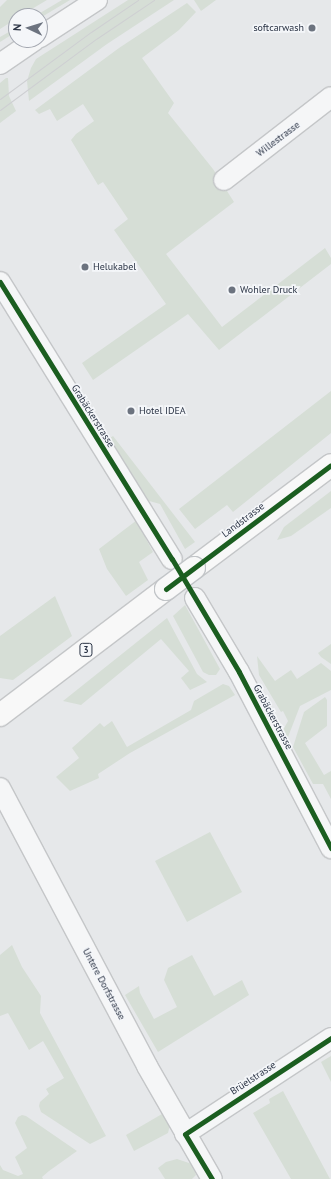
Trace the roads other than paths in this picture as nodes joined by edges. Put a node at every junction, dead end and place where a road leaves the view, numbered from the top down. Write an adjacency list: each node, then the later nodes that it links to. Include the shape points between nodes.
1 (97, 0): 2 (street)
2 (48, 32)
3 (23, 48): 4 (street)
4 (0, 64)
5 (331, 97): 6 (street, Willestrasse)
6 (224, 180)
7 (0, 282): 9 (street, Grabäckerstrasse)
8 (331, 465): 11 (main road, Landstrasse / 3, bridge)
9 (172, 559)
10 (195, 598): 13 (street, Grabäckerstrasse, via 239,672)
11 (0, 715)
12 (0, 788): 15 (street, Untere Dorfstrasse)
13 (331, 848)
14 (331, 1038): 15 (street, Brüelstrasse)
15 (185, 1134): 16 (street, Untere Dorfstrasse)
16 (212, 1179)

